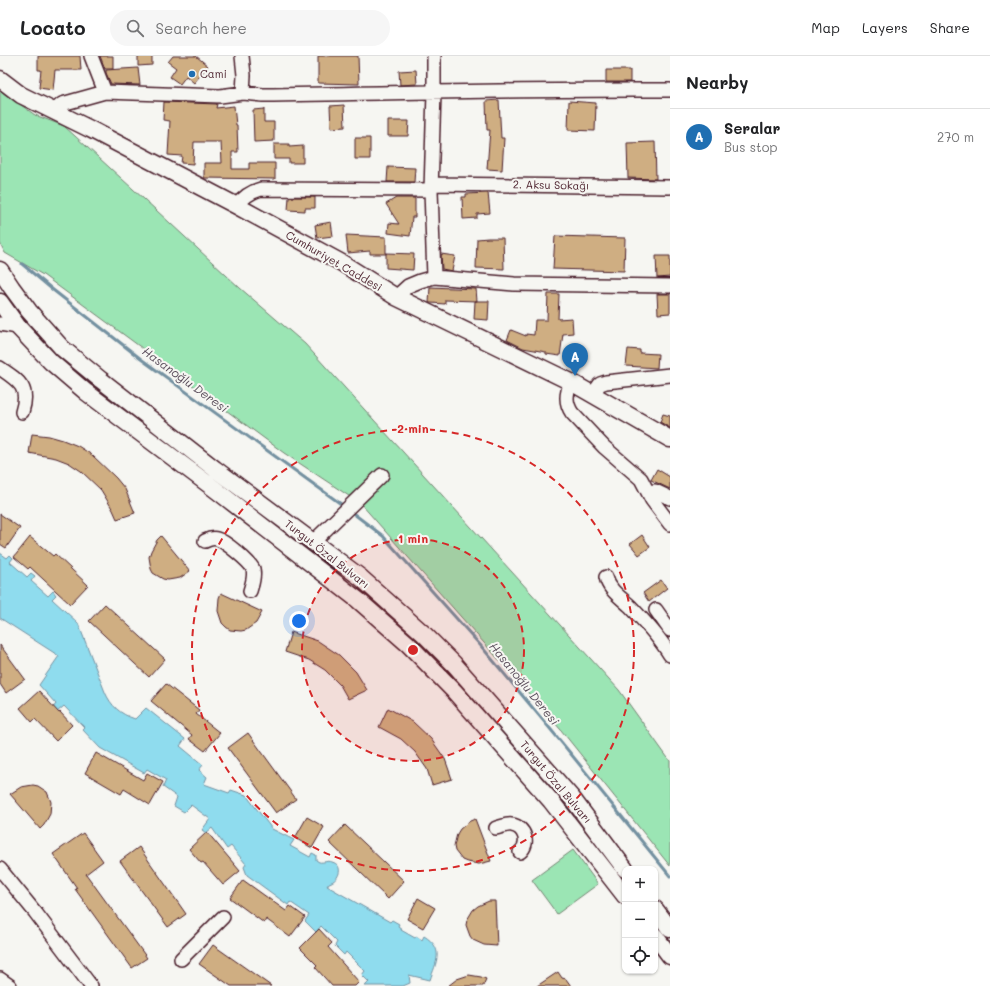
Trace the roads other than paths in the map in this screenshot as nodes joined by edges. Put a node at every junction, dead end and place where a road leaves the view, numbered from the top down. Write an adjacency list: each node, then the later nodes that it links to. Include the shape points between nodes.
1 (91, 56): 6 (street)
2 (242, 56): 7 (street)
3 (434, 56): 8 (street)
4 (0, 79): 9 (main road, Cumhuriyet Caddesi, via 21,95)
5 (670, 90): 8 (street, via 574,89)
6 (105, 92): 7 (street, via 220,96); 9 (street, via 62,104)
7 (243, 93): 8 (street)
8 (434, 93): 10 (street)
9 (54, 111): 12 (main road, Cumhuriyet Caddesi)
10 (431, 187): 11 (street, 2. Aksu Sokağı); 12 (street, 2. Aksu Sokağı, via 261,189 246,195); 14 (street)
11 (670, 187)
12 (237, 206): 16 (main road, Cumhuriyet Caddesi, via 342,263)
13 (0, 270): 31 (main road, Turgut Özal Bulvarı, via 29,311 68,352 113,390)
14 (434, 277): 15 (street, via 514,284); 16 (street, via 408,286)
15 (670, 286)
16 (396, 297): 22 (main road, Cumhuriyet Caddesi)
17 (0, 302): 19 (main road, Turgut Özal Bulvarı)
18 (0, 324): 19 (street)
19 (18, 327): 41 (main road, Turgut Özal Bulvarı, via 51,362 86,392 358,600 408,644 454,691 551,801)
20 (0, 368): 24 (street, via 23,388 25,400)
21 (670, 375): 23 (street, via 606,382 600,384)
22 (570, 382): 23 (main road, Cumhuriyet Caddesi); 27 (street, via 566,398 572,413 604,447 641,479)
23 (592, 394): 25 (main road, Cumhuriyet Caddesi)
24 (22, 412)
25 (670, 438)
26 (382, 475): 31 (street)
27 (648, 492): 28 (street, via 659,492); 29 (street)
28 (670, 498)
29 (670, 524)
30 (205, 541): 33 (street, via 212,538 221,540 249,562 254,575)
31 (313, 542): 39 (main road, Turgut Özal Bulvarı, via 360,577 454,664 572,798)
32 (606, 577): 36 (street, via 614,592 631,607)
33 (250, 591)
34 (656, 610): 35 (street)
35 (670, 630)
36 (667, 650)
37 (496, 828): 38 (street, via 511,825 520,829 526,841)
38 (520, 852)
39 (623, 866)
40 (0, 869): 50 (street)
41 (622, 892)
42 (658, 913): 44 (main road)
43 (223, 917): 47 (street)
44 (670, 929)
45 (656, 938): 46 (main road)
46 (670, 956)
47 (181, 959)
48 (0, 979): 49 (street)
49 (10, 986)
50 (91, 986)

